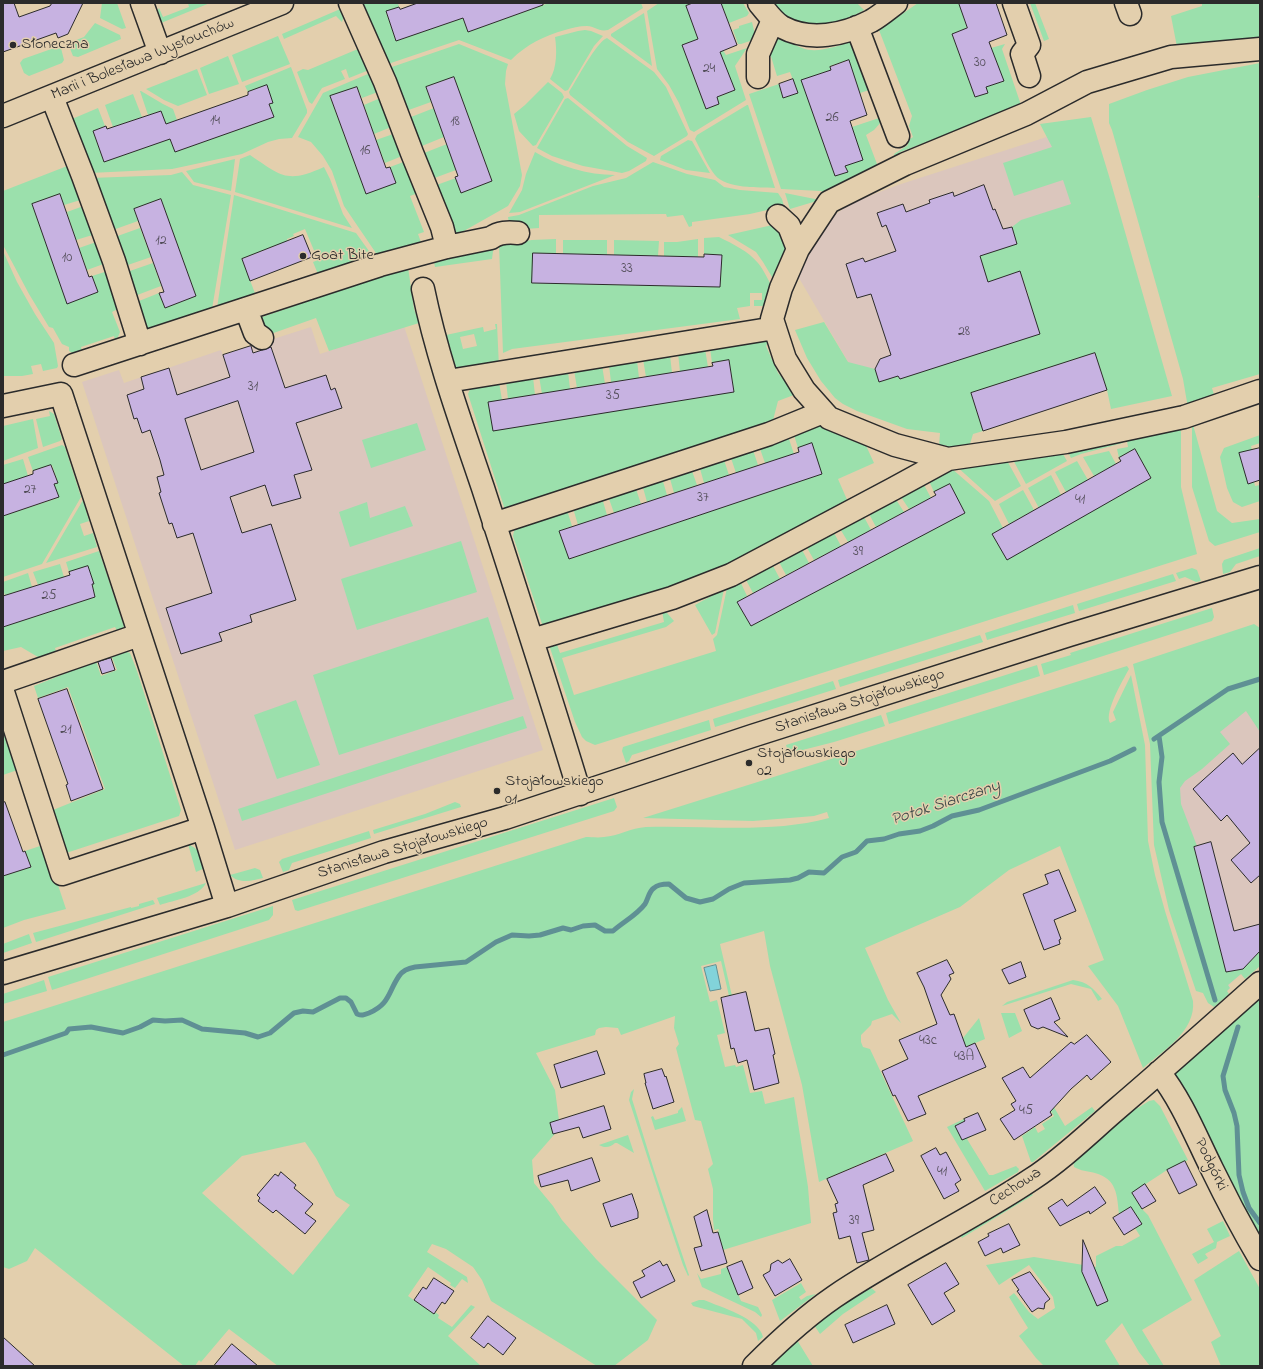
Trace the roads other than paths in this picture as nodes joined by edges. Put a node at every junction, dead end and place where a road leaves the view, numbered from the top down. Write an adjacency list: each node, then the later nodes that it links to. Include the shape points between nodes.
1 (142, 3): 10 (street)
2 (282, 3): 10 (street, Marii i Bolesława Wysłouchów)
3 (350, 3): 18 (street, via 386,82)
4 (759, 3): 7 (street)
5 (896, 3): 8 (street)
6 (1014, 3): 11 (street, via 1029,45 1022,54)
7 (773, 20): 8 (street, via 782,27 811,36 832,34); 12 (street, via 758,54)
8 (857, 27): 15 (street)
9 (1260, 49): 19 (street, via 1170,57 1076,86 1026,114 905,164 829,202)
10 (160, 53): 13 (street, Marii i Bolesława Wysłouchów)
11 (1030, 76)
12 (758, 77)
13 (52, 97): 14 (street, Marii i Bolesława Wysłouchów); 24 (street, via 84,176)
14 (3, 116)
15 (898, 136)
16 (778, 216): 19 (street, via 789,226)
17 (518, 233): 18 (street, via 507,232 491,238)
18 (447, 246): 21 (street)
19 (798, 249): 22 (street, via 781,288 772,319)
20 (423, 289): 26 (street)
21 (246, 309): 23 (street, via 255,333); 24 (street)
22 (775, 328): 26 (street); 29 (street, via 785,359 804,390)
23 (262, 338)
24 (140, 344): 25 (street)
25 (74, 365)
26 (448, 381): 31 (street)
27 (1260, 391): 30 (street, via 1184,417 1066,442)
28 (3, 406): 33 (street, via 61,394)
29 (823, 412): 30 (street, via 829,418 895,445); 31 (street, via 769,434)
30 (948, 459): 34 (street, via 731,575 672,598)
31 (494, 524): 34 (street)
32 (1260, 577): 37 (street, Stanisława Stojałowskiego, via 1061,637)
33 (139, 635): 35 (street); 38 (street)
34 (532, 640): 37 (street)
35 (3, 682)
36 (3, 692): 38 (street, via 62,874)
37 (580, 794): 39 (street, Stanisława Stojałowskiego, via 390,850)
38 (203, 828): 39 (street)
39 (227, 906): 40 (street, Stanisława Stojałowskiego)
40 (3, 973)
41 (1260, 983): 42 (street, Cechowa)
42 (1159, 1072): 43 (street, Podgórki, via 1189,1121); 44 (street, Cechowa, via 1034,1178 833,1297)
43 (1260, 1259)
44 (754, 1366)

